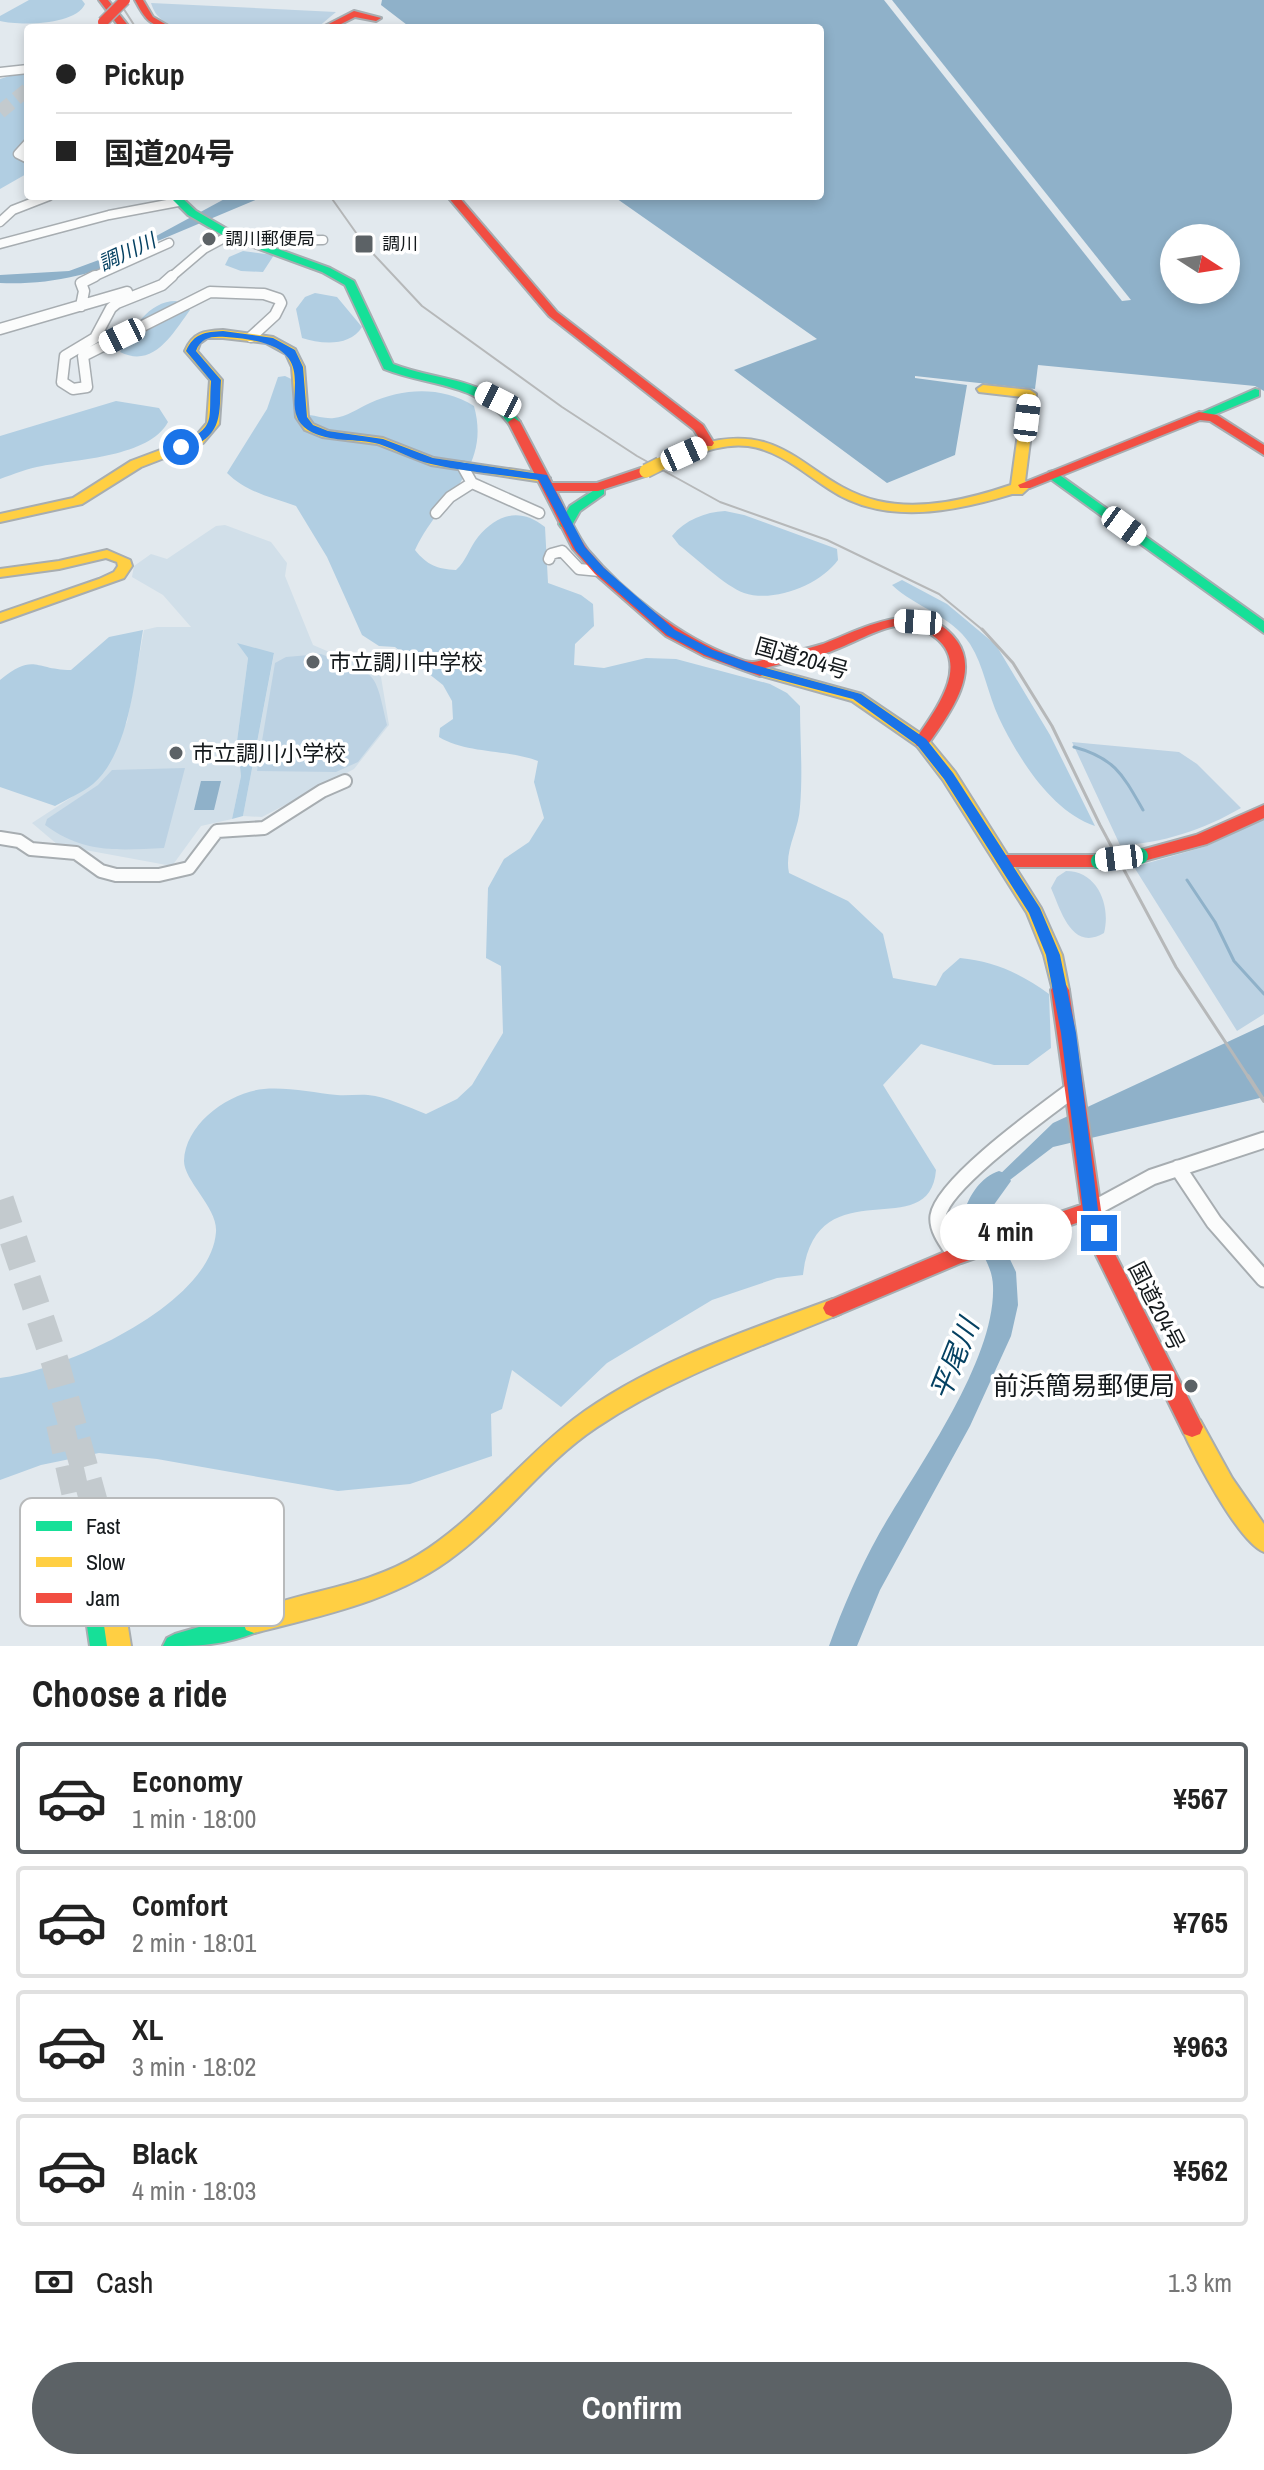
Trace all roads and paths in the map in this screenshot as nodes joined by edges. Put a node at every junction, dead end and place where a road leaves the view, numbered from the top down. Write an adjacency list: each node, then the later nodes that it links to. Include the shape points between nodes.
1 (103, 0): 6 (main road)
2 (121, 0): 5 (main road, bridge)
3 (139, 0): 7 (main road)
4 (376, 18): 8 (main road, via 354,14)
5 (98, 24)
6 (122, 24)
7 (159, 24)
8 (334, 24)
9 (24, 69): 10 (street)
10 (0, 72)
11 (39, 200): 14 (street, via 13,210)
12 (455, 200): 26 (main road, via 553,314 690,420)
13 (182, 201): 15 (main road, 国道204号); 18 (street)
14 (0, 222)
15 (237, 238): 16 (street); 19 (street, via 204,249); 30 (main road, 国道204号, via 350,283 388,366 400,374 468,387 498,400)
16 (323, 240)
17 (169, 243): 20 (street, via 81,283)
18 (0, 244)
19 (167, 277): 20 (street); 22 (street, via 162,285 117,303 95,338 65,356 62,382 67,388 87,387 82,359 88,353 210,292 279,299 275,315)
20 (81, 306): 21 (street)
21 (0, 329)
22 (251, 337): 28 (main road, via 291,352 298,367 302,417 309,427 379,441); 36 (main road, via 204,335 195,341 191,351 216,380 213,425 206,435 121,472 76,502 16,510)
23 (983, 389): 33 (main road, via 1030,394)
24 (1255, 393): 25 (main road)
25 (1199, 416): 27 (main road, via 1213,418); 29 (main road)
26 (708, 443): 32 (main road); 33 (main road, via 773,447 846,495 886,507 961,505)
27 (1264, 451)
28 (463, 467): 30 (main road); 31 (street)
29 (1054, 475): 33 (main road); 42 (main road)
30 (546, 482): 32 (main road, via 582,491); 37 (main road, 国道204号)
31 (472, 483): 34 (street); 35 (street)
32 (604, 488): 37 (main road, via 575,509)
33 (1017, 491)
34 (436, 513)
35 (539, 513)
36 (0, 518)
37 (566, 524): 39 (main road, 国道204号)
38 (549, 559): 39 (street, via 562,551 579,569)
39 (600, 571): 43 (main road, 国道204号, via 671,633)
40 (0, 573): 41 (main road, via 107,554 116,555 125,566 104,582)
41 (0, 618)
42 (1264, 628)
43 (750, 668): 44 (main road, 国道204号, via 857,697); 44 (main road, via 902,621 939,631 955,644 958,678)
44 (922, 742): 48 (main road, 国道204号)
45 (345, 781): 47 (street, via 264,828 217,831 189,868 159,875 116,875 76,853 31,849)
46 (1264, 811): 48 (main road, bridge, via 1201,840 1140,856)
47 (0, 838)
48 (1005, 861): 49 (main road, 国道204号, via 1053,955)
49 (1076, 1094): 52 (main road, 国道204号); 53 (street, via 963,1180 944,1201 938,1217 943,1235)
50 (1264, 1140): 51 (street)
51 (1178, 1168): 52 (street, via 1136,1182); 54 (street, via 1214,1222)
52 (1091, 1210): 53 (main road); 55 (main road, 国道204号, via 1106,1255 1215,1473)
53 (962, 1254): 56 (main road, via 639,1389 585,1423 426,1563 375,1589)
54 (1264, 1279)
55 (1264, 1541)
56 (284, 1614)
57 (241, 1626): 59 (main road)
58 (249, 1626): 60 (main road)
59 (175, 1646)
60 (222, 1646)

